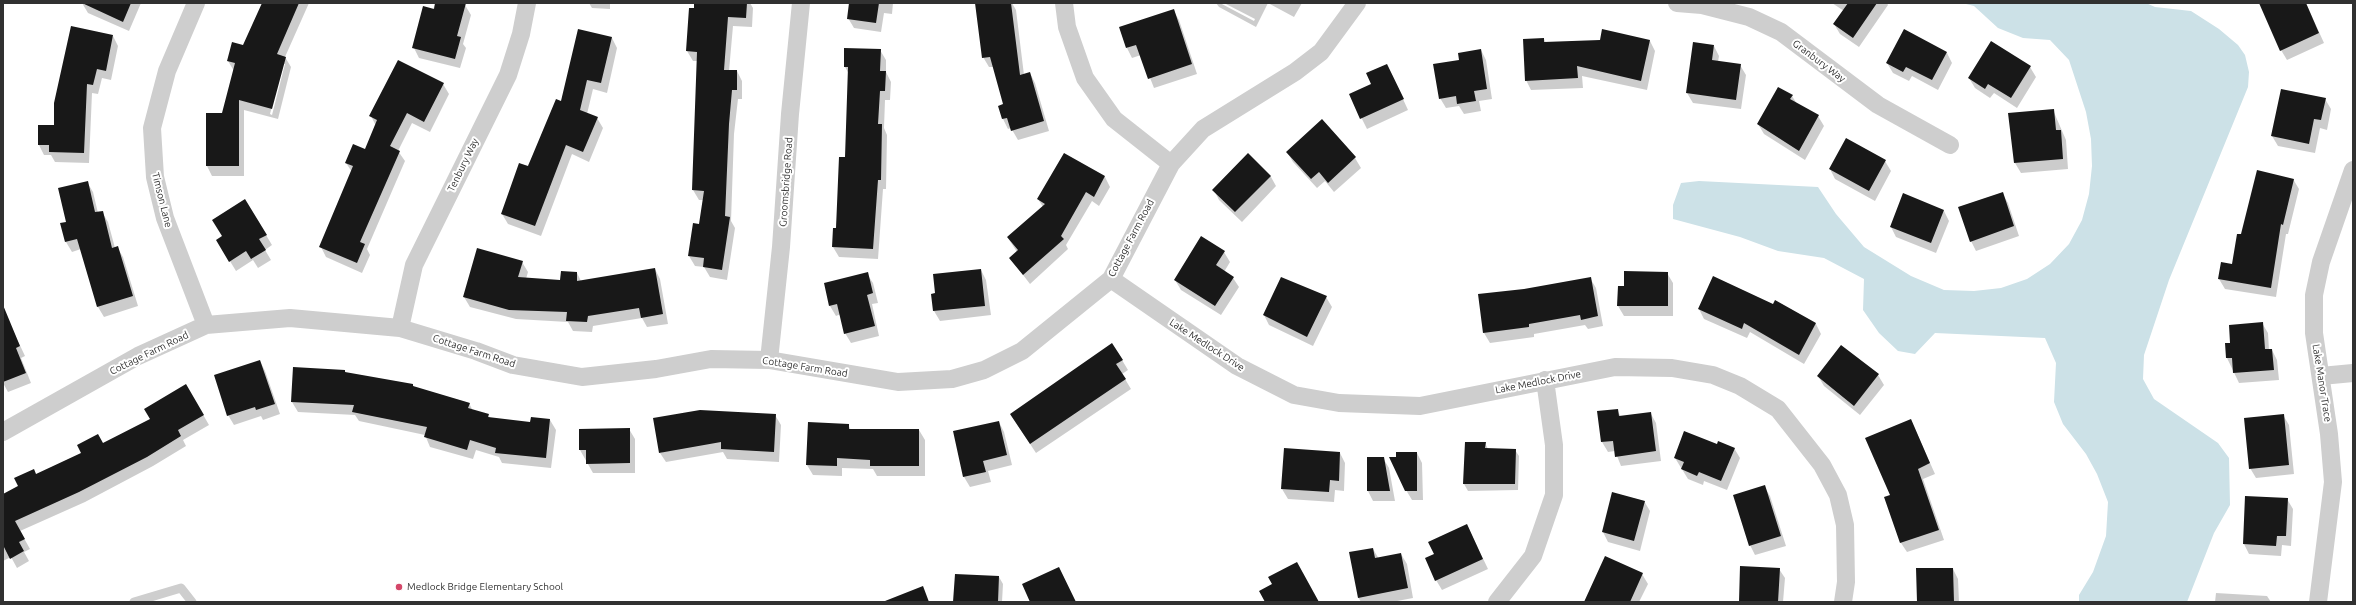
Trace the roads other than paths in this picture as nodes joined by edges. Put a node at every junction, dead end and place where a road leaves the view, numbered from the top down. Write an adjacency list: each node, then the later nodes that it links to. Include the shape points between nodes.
1 (196, 3): 11 (street, Timson Lane, via 167,71 152,128 155,177 164,218)
2 (527, 3): 12 (street, Tenbury Way, via 521,34 508,75 414,264)
3 (801, 3): 13 (street, Groomsbridge Road)
4 (1064, 3): 8 (street, via 1067,27 1085,78 1114,119)
5 (1357, 3): 8 (street, Cottage Farm Road, via 1321,52 1295,72 1203,128)
6 (1677, 3): 7 (street, Granbury Way, via 1702,5 1749,17 1781,32 1878,106)
7 (1950, 145)
8 (1171, 164): 10 (street, Cottage Farm Road)
9 (2353, 170): 15 (street, Lake Manor Trace, via 2321,262 2314,295 2314,332)
10 (1111, 279): 13 (street, Cottage Farm Road, via 1022,351 984,370 952,379 898,382); 16 (street, Lake Medlock Drive, via 1237,366 1294,395 1339,403 1420,406)
11 (206, 326): 12 (street, Cottage Farm Road, via 290,318); 17 (street, Cottage Farm Road, via 138,356)
12 (400, 328): 13 (street, Cottage Farm Road, via 513,365 582,376 656,369 711,359)
13 (769, 360)
14 (2353, 373): 15 (street)
15 (2321, 376): 22 (street, Lake Manor Trace, via 2333,482)
16 (1545, 380): 20 (street, via 1554,445 1554,495 1533,556); 21 (street, Lake Medlock Drive, via 1615,367 1672,368 1713,375 1740,386 1778,409 1822,465 1838,495 1845,526 1846,582)
17 (3, 432)
18 (134, 602): 19 (lane, via 181,588)
19 (192, 602)
20 (1498, 602)
21 (1843, 602)
22 (2318, 602)

